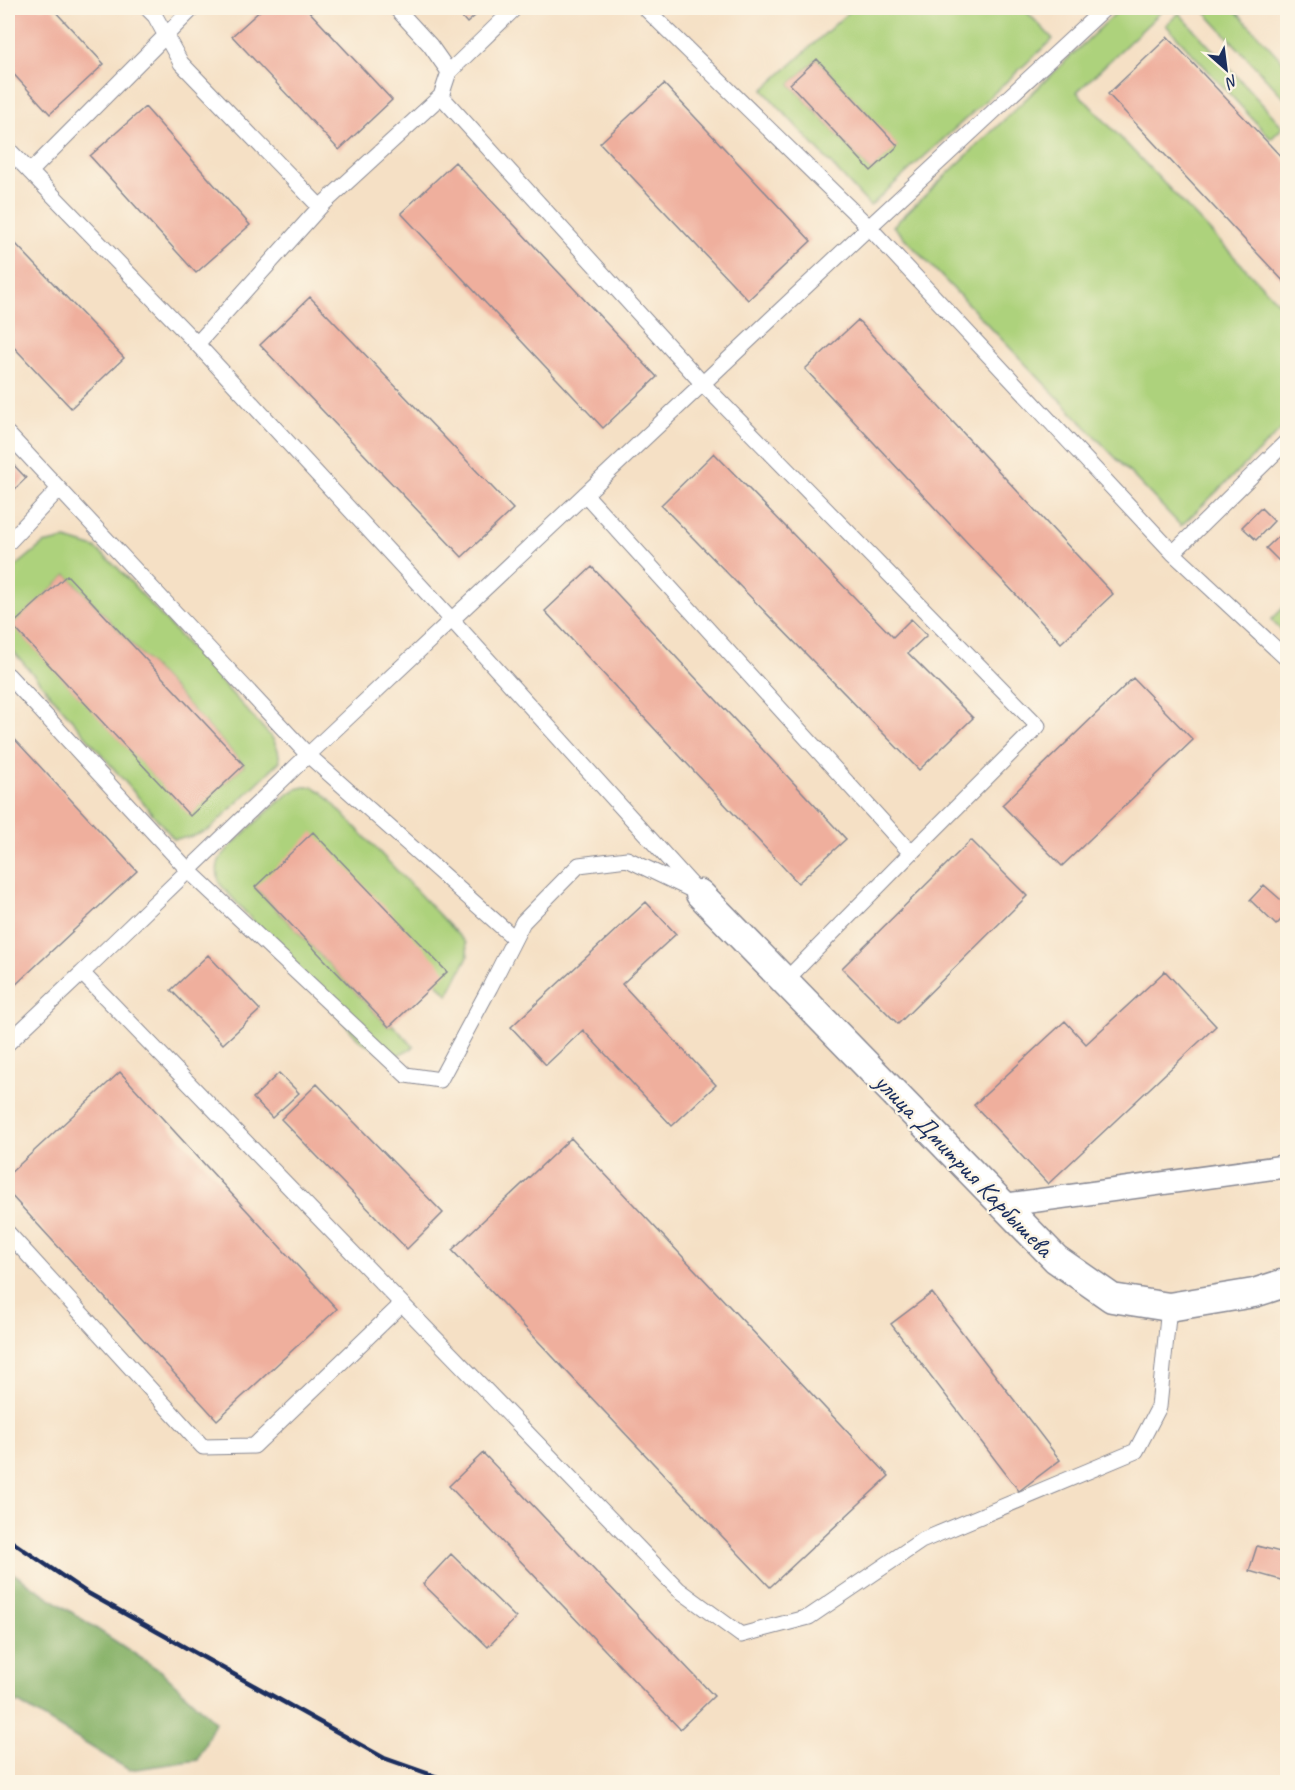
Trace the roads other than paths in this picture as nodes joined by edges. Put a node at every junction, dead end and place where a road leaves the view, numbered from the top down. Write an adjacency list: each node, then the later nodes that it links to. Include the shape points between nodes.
1 (147, 8): 7 (lane)
2 (193, 8): 7 (lane)
3 (396, 8): 8 (lane, via 430,45)
4 (645, 8): 13 (lane)
5 (1105, 8): 13 (lane)
6 (512, 11): 8 (lane)
7 (165, 35): 11 (lane); 12 (lane, via 181,63)
8 (448, 72): 9 (lane)
9 (441, 96): 12 (lane); 15 (lane)
10 (8, 149): 11 (lane)
11 (30, 172): 14 (lane)
12 (320, 207): 14 (lane)
13 (869, 227): 15 (lane); 21 (lane)
14 (197, 344): 22 (lane)
15 (703, 384): 19 (lane); 26 (lane, via 1038,726)
16 (8, 434): 18 (lane)
17 (1287, 440): 21 (lane)
18 (59, 489): 20 (lane); 25 (lane)
19 (585, 494): 22 (lane); 26 (lane)
20 (8, 543)
21 (1173, 553): 23 (lane)
22 (452, 620): 25 (lane); 28 (lane)
23 (1287, 660)
24 (8, 675): 27 (lane)
25 (308, 755): 27 (lane); 29 (lane)
26 (911, 853): 31 (lane)
27 (189, 871): 29 (lane, via 406,1075 440,1080); 30 (lane)
28 (700, 894): 29 (lane, via 627,859 579,865 523,922); 31 (street, улица Дмитрия Карбышева)
29 (514, 938)
30 (82, 973): 32 (lane); 37 (lane)
31 (785, 981): 34 (street, улица Дмитрия Карбышева)
32 (8, 1043)
33 (1287, 1166): 34 (street)
34 (1004, 1205): 38 (street, улица Дмитрия Карбышева, via 1056,1259 1112,1298)
35 (8, 1233): 37 (lane, via 202,1447 254,1446)
36 (1287, 1282): 38 (street, улица Дмитрия Карбышева, via 1254,1293)
37 (402, 1304): 38 (lane, via 678,1589 741,1635 809,1617 921,1541 1136,1451 1159,1407)
38 (1169, 1306)

